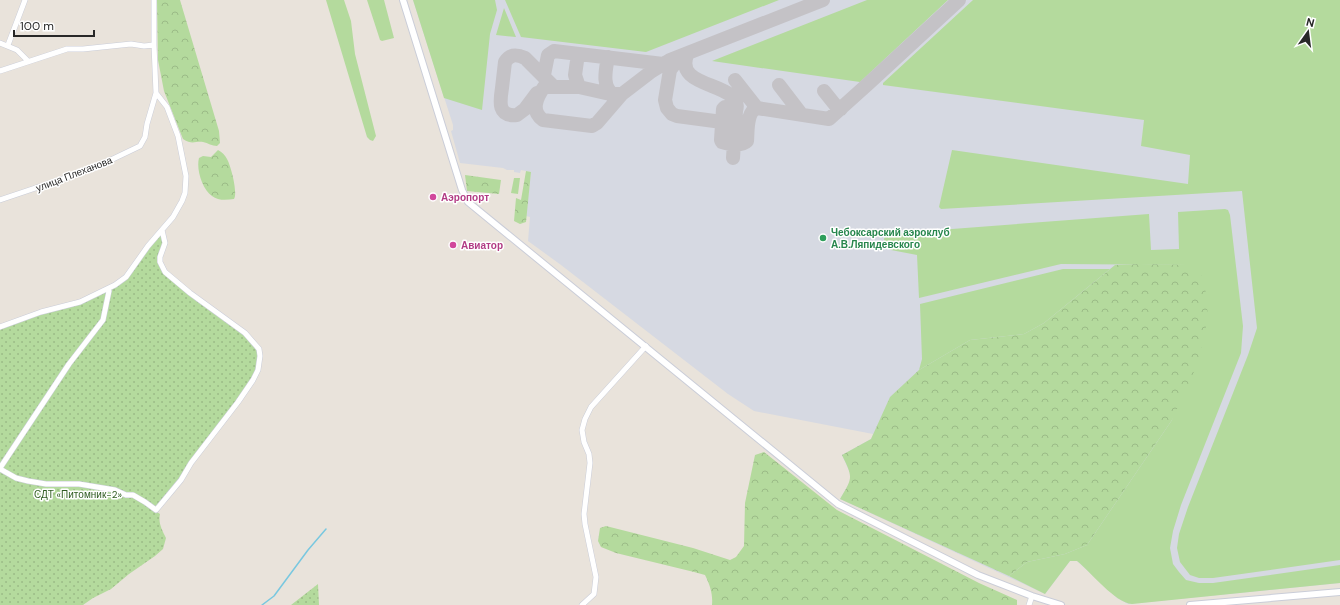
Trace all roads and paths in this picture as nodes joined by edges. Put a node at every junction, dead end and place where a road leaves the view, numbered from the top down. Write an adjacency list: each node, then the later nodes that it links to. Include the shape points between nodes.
1 (25, 0): 5 (street)
2 (154, 0): 6 (street)
3 (403, 0): 14 (street, via 465,198)
4 (0, 42): 5 (street)
5 (8, 45): 7 (street, via 23,55)
6 (154, 45): 7 (street, via 131,44 67,49); 9 (street)
7 (28, 62): 8 (street)
8 (0, 71)
9 (156, 93): 10 (street, улица Плеханова, via 145,137 140,146 92,169); 11 (street, via 166,107 178,136 186,176 182,201)
10 (0, 200)
11 (162, 230): 12 (street, via 126,277); 15 (street, via 165,243 160,262 164,272 245,333 259,349 258,370 253,380 190,463 181,480 156,510 133,495 115,490 79,484 46,484 16,478)
12 (108, 289): 13 (street, via 80,302 41,312); 15 (street, via 110,291 103,320 69,364)
13 (0, 327)
14 (646, 346): 17 (street, via 838,504 978,575); 18 (street, via 591,407 582,430 590,463 584,514 596,577 594,594)
15 (0, 469)
16 (1340, 592): 21 (street)
17 (1032, 596): 19 (street); 20 (street)
18 (582, 605)
19 (1028, 605)
20 (1061, 605)
21 (1190, 605)

